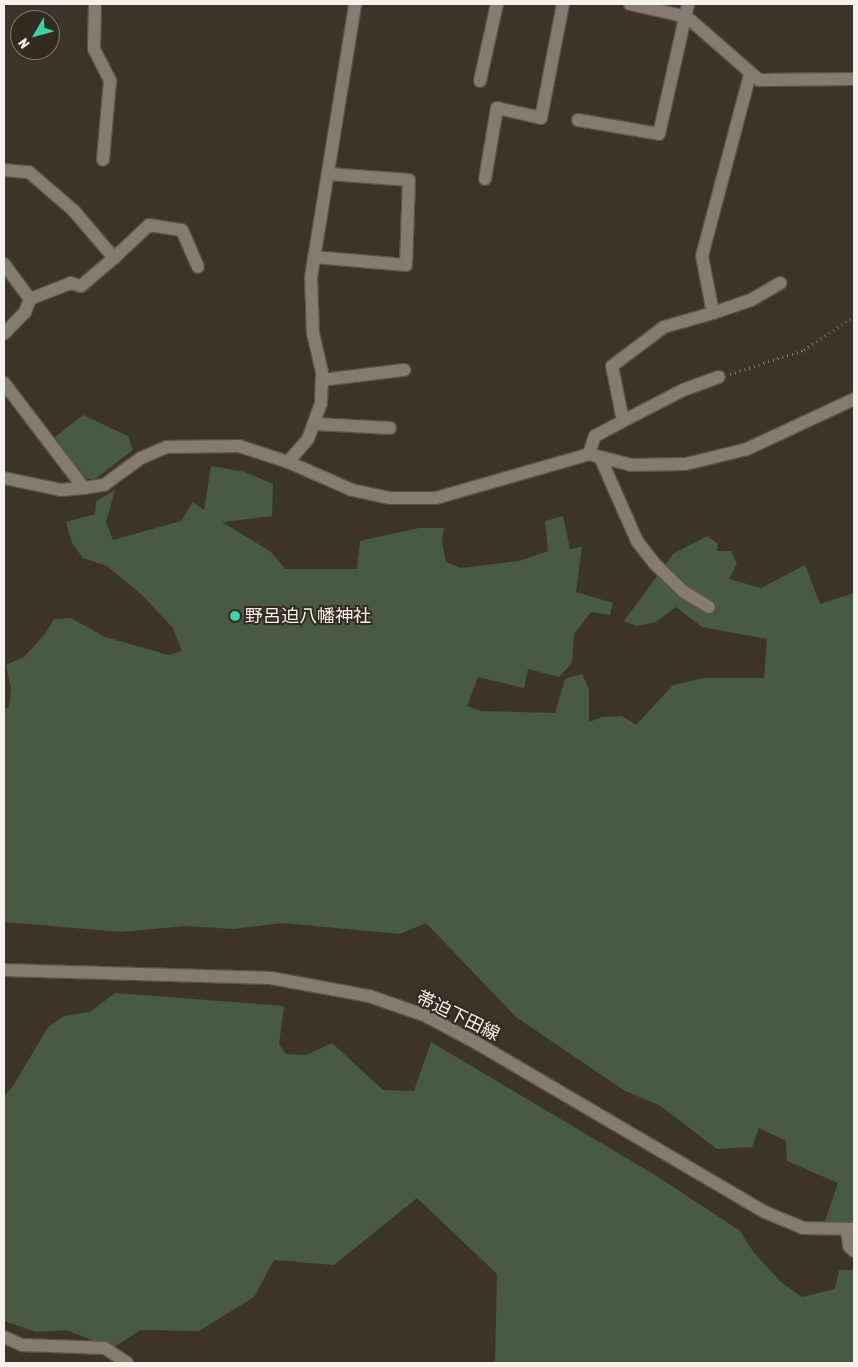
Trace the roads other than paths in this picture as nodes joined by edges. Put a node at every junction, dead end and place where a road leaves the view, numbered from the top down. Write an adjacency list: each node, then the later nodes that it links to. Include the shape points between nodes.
1 (94, 4): 11 (street, via 94,49 110,81)
2 (355, 4): 13 (street)
3 (497, 4): 9 (street)
4 (563, 4): 14 (street, via 541,118 497,108)
5 (630, 4): 6 (street)
6 (687, 10): 7 (street); 10 (street, via 659,134)
7 (750, 74): 8 (street, via 759,80); 21 (street, via 702,256)
8 (854, 79)
9 (480, 81)
10 (578, 120)
11 (103, 160)
12 (4, 170): 16 (street, via 29,172 74,210)
13 (328, 174): 15 (street); 15 (street, via 409,180 406,265)
14 (485, 179)
15 (314, 256): 25 (street, via 311,277 313,334)
16 (114, 258): 18 (street, via 149,226 182,230); 20 (street, via 81,286 70,283)
17 (4, 264): 20 (street)
18 (198, 268)
19 (781, 283): 21 (street, via 751,300)
20 (30, 299): 22 (street, via 25,312)
21 (713, 313): 28 (street, via 664,327 612,366)
22 (4, 334)
23 (404, 370): 25 (street)
24 (720, 378): 28 (street, via 683,390)
25 (322, 380): 29 (street)
26 (4, 383): 34 (street)
27 (854, 399): 31 (street, via 748,449 686,464 631,465)
28 (624, 421): 31 (street, via 596,436)
29 (316, 424): 30 (street); 32 (street)
30 (390, 428)
31 (595, 455): 32 (street, via 436,498 390,498 352,490); 35 (street, via 637,541 684,592)
32 (288, 462): 34 (street, via 239,446 167,447 141,458 104,485)
33 (4, 478): 34 (street, via 61,490)
34 (84, 488)
35 (709, 607)
36 (4, 970): 37 (street, 帯迫下田線, via 271,978 369,996 424,1015 475,1042 765,1212 803,1228)
37 (851, 1230): 38 (street, via 849,1246)
38 (854, 1251)
39 (4, 1337): 40 (street, via 22,1345 105,1348)
40 (127, 1363)

